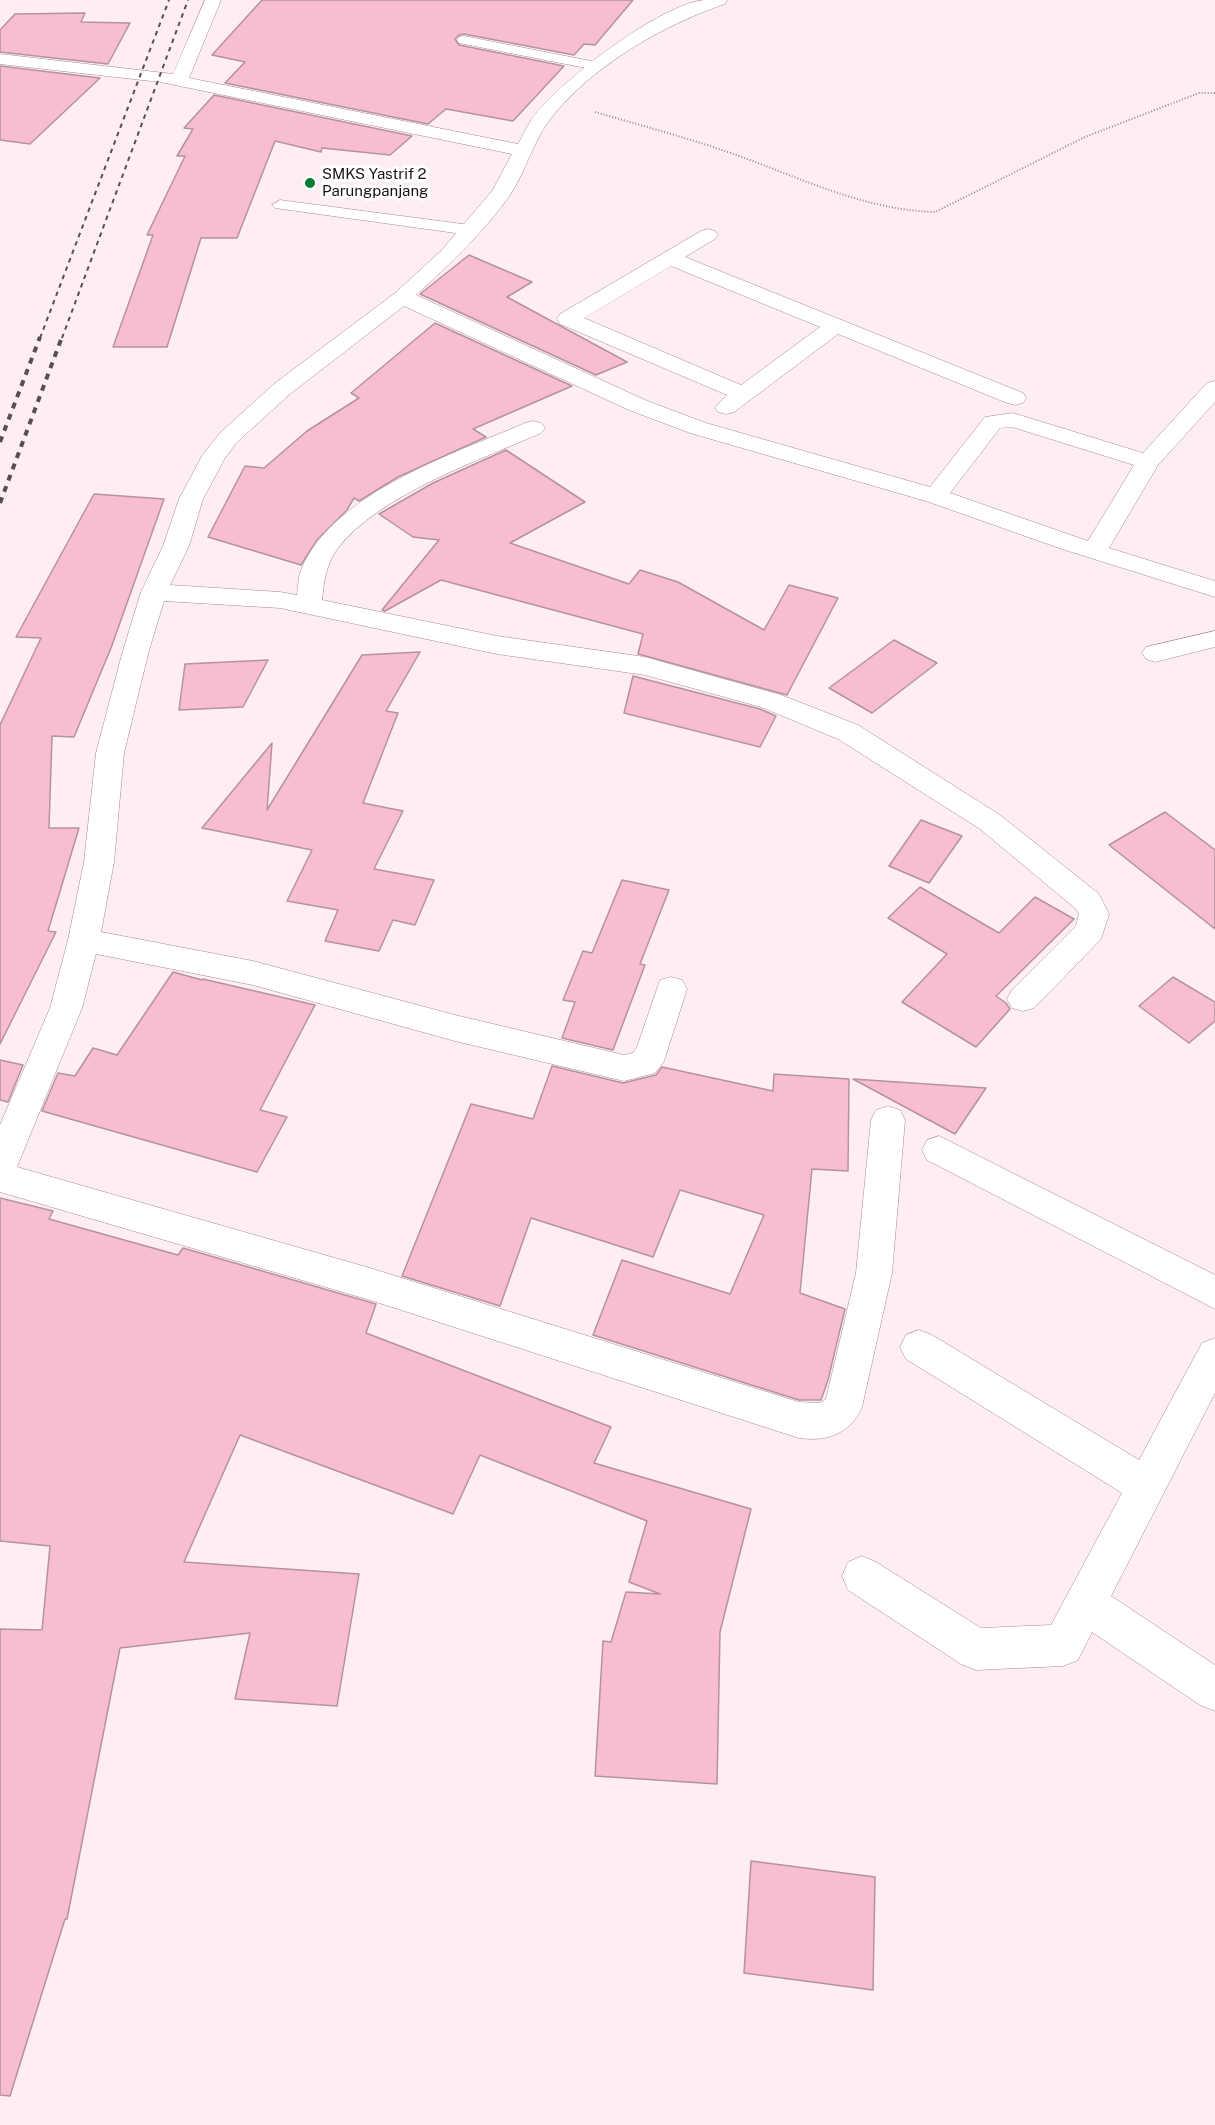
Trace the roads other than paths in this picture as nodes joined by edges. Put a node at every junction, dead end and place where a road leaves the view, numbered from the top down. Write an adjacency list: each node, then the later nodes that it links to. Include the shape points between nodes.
1 (213, 0): 6 (street)
2 (719, 0): 5 (street, via 670,19)
3 (464, 40): 5 (lane)
4 (0, 59): 6 (street)
5 (596, 66): 7 (street, via 542,117)
6 (179, 81): 7 (street)
7 (524, 151): 9 (street, via 501,193)
8 (279, 205): 9 (lane)
9 (470, 230): 12 (street)
10 (708, 235): 11 (street)
11 (669, 258): 13 (street); 15 (street, via 568,319)
12 (402, 297): 18 (street, via 637,405); 23 (street, via 282,389 228,438 192,499)
13 (836, 325): 15 (street); 16 (street)
14 (1215, 388): 19 (street)
15 (742, 394): 18 (street)
16 (1015, 398)
17 (533, 428): 24 (street, via 381,498 352,520 335,536 314,568)
18 (698, 428): 20 (street)
19 (1148, 462): 20 (street, via 1013,420 999,420 993,422); 21 (street)
20 (935, 496): 21 (street)
21 (1095, 551): 22 (street)
22 (1214, 590)
23 (154, 592): 24 (street); 27 (street, via 115,729 99,862)
24 (308, 605): 29 (street, via 497,645 645,666 771,701 848,732 990,822 1088,902 1094,914 1090,931)
25 (1215, 639): 26 (street)
26 (1155, 653)
27 (84, 940): 28 (street, via 253,973 455,1028 624,1068 643,1064 652,1052); 32 (street, via 66,1008)
28 (671, 989)
29 (1023, 999)
30 (888, 1120): 33 (street, via 874,1274 843,1407 826,1422 799,1420 370,1284)
31 (939, 1150): 34 (street)
32 (0, 1166)
33 (0, 1177)
34 (1215, 1293)
35 (919, 1347): 37 (street)
36 (1215, 1355): 37 (street)
37 (1146, 1486): 39 (street)
38 (862, 1576): 39 (street, via 976,1649 1062,1645)
39 (1085, 1603): 40 (street)
40 (1215, 1690)

